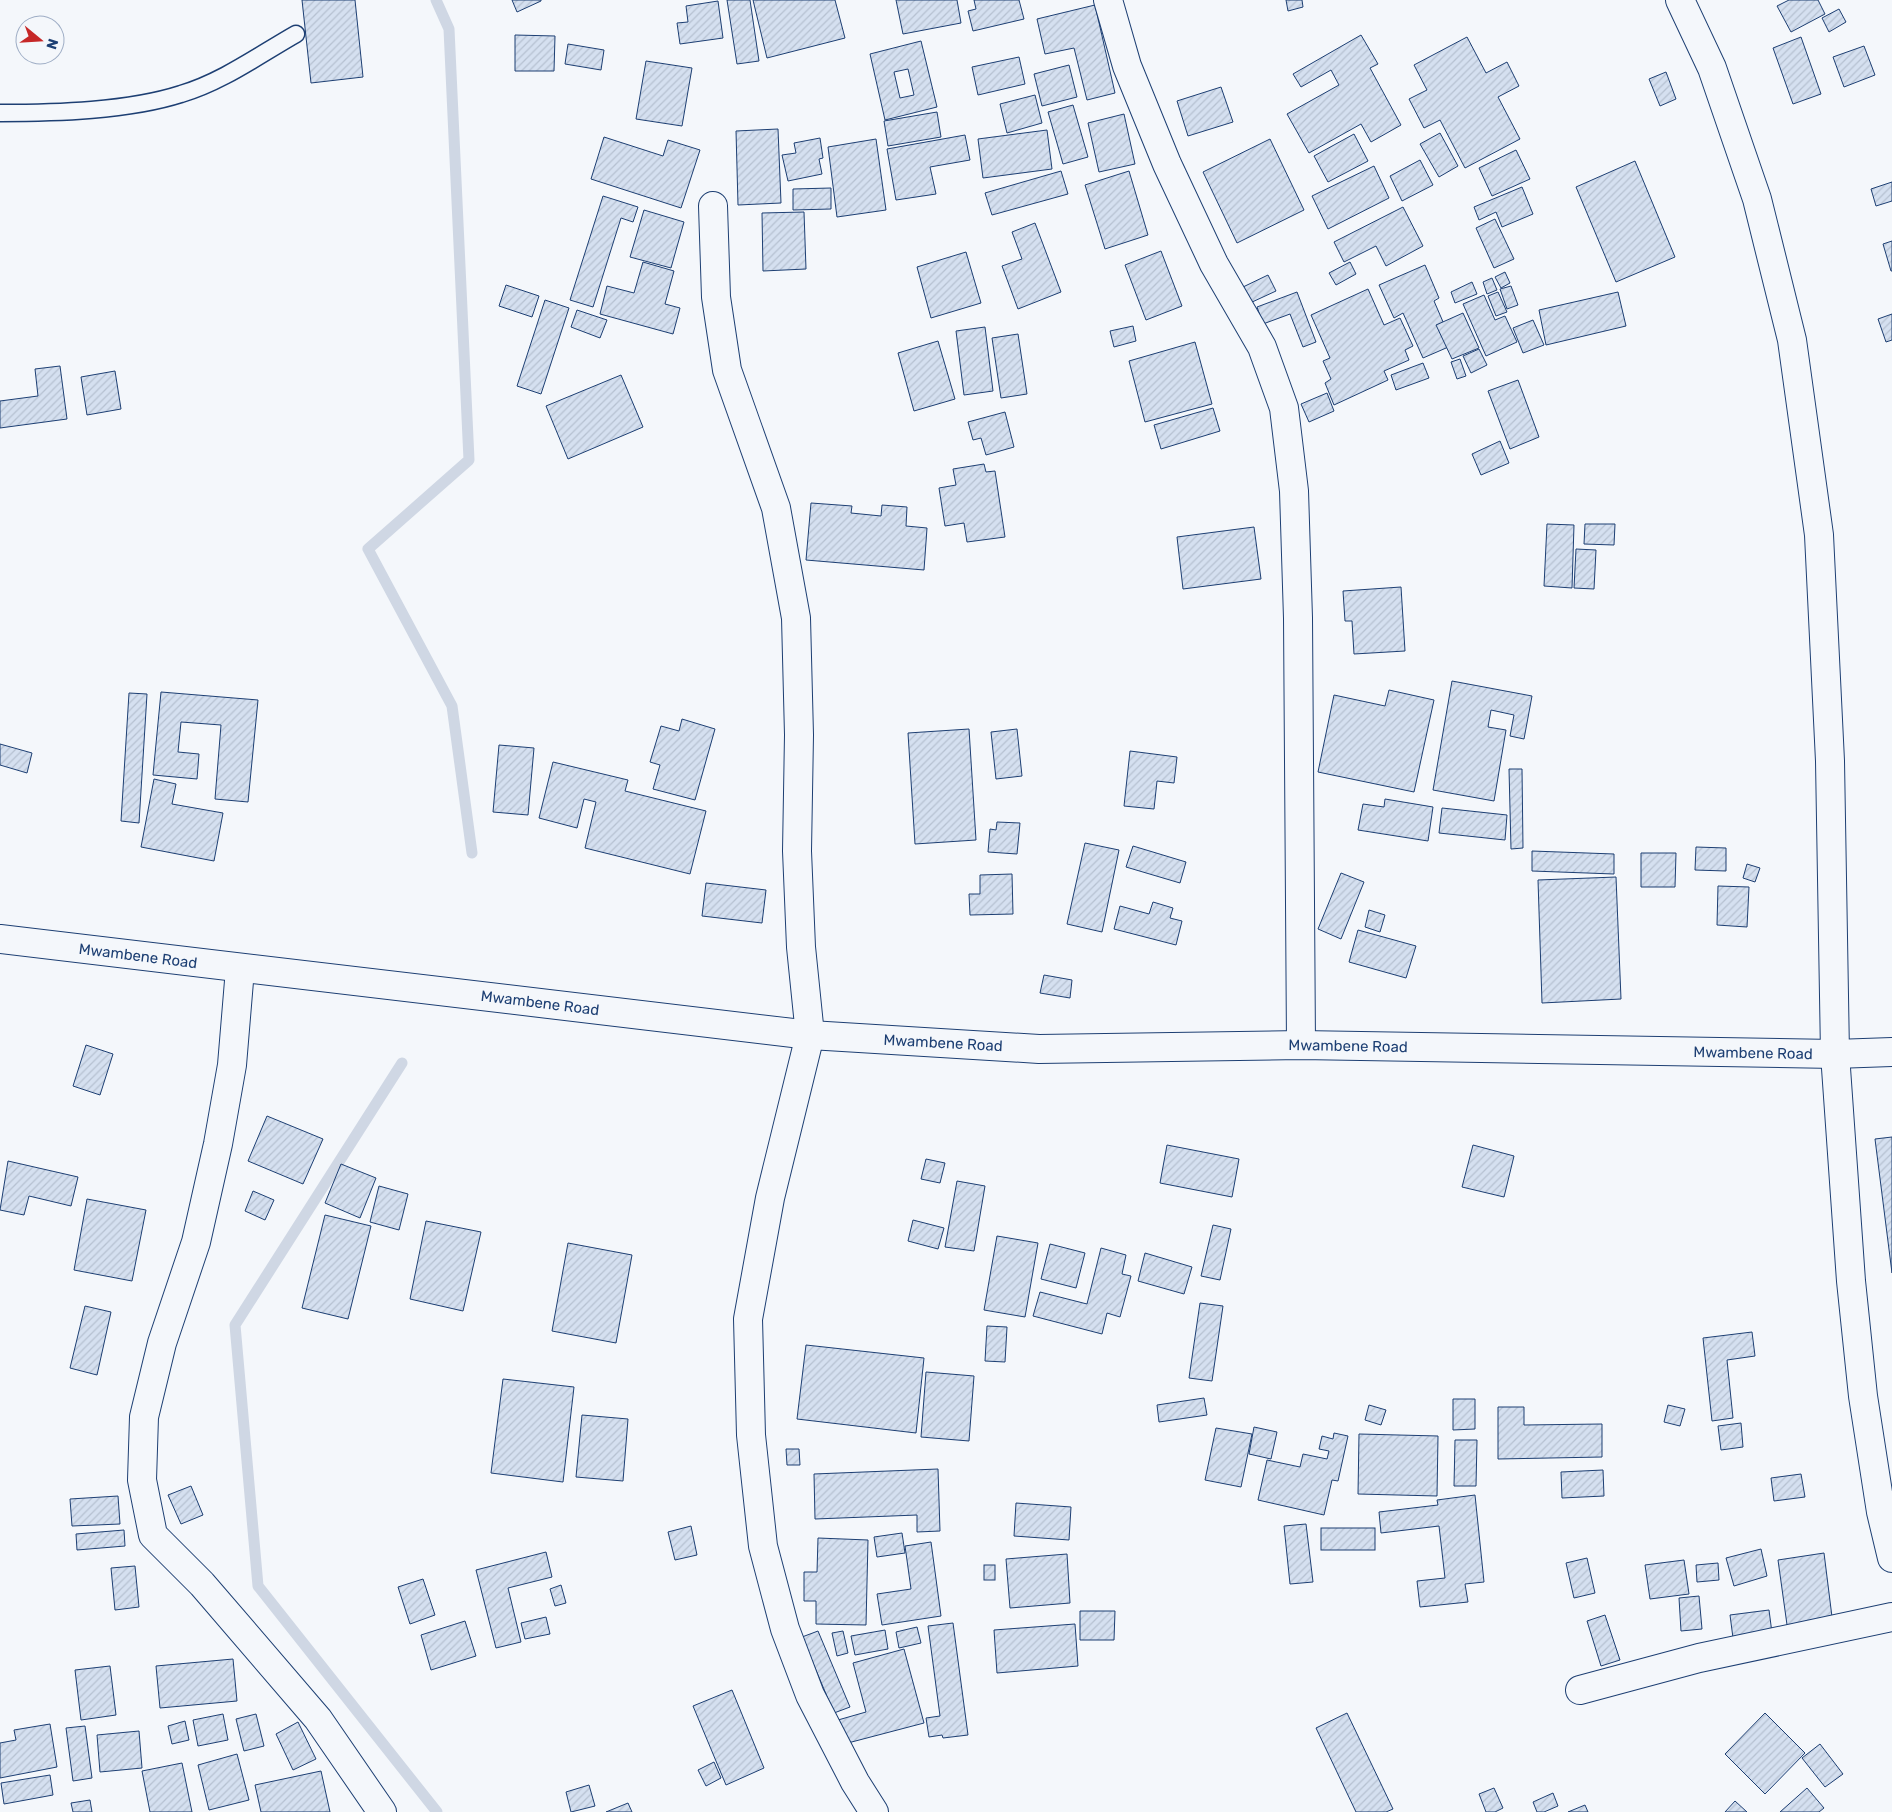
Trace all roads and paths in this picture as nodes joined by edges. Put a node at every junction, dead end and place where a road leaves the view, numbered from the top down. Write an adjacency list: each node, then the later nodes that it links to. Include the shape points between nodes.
1 (1108, 0): 9 (street, via 1127,66 1167,164 1214,264 1262,347 1284,408 1294,491 1298,608)
2 (1680, 0): 11 (street, via 1712,68 1757,199 1792,340 1819,535 1830,761)
3 (296, 34): 4 (lane, via 219,79 182,94 44,113)
4 (0, 113)
5 (713, 206): 8 (street, via 716,297 727,370 776,508 796,618 797,851 801,947)
6 (0, 939): 7 (street, Mwambene Road)
7 (240, 968): 8 (street, Mwambene Road); 15 (street, via 232,1065 218,1144 196,1242 162,1343 144,1417 142,1480 153,1535 202,1584 318,1719)
8 (810, 1035): 9 (street, Mwambene Road, via 1039,1049); 16 (street, via 770,1198 748,1319 751,1435 763,1546 784,1629 810,1695)
9 (1301, 1045): 11 (street, Mwambene Road)
10 (1892, 1052): 11 (street, Mwambene Road)
11 (1835, 1054): 12 (street, via 1863,1396 1881,1512)
12 (1892, 1558)
13 (1892, 1617): 14 (street, via 1699,1658)
14 (1580, 1690)
15 (382, 1812)
16 (874, 1812)

